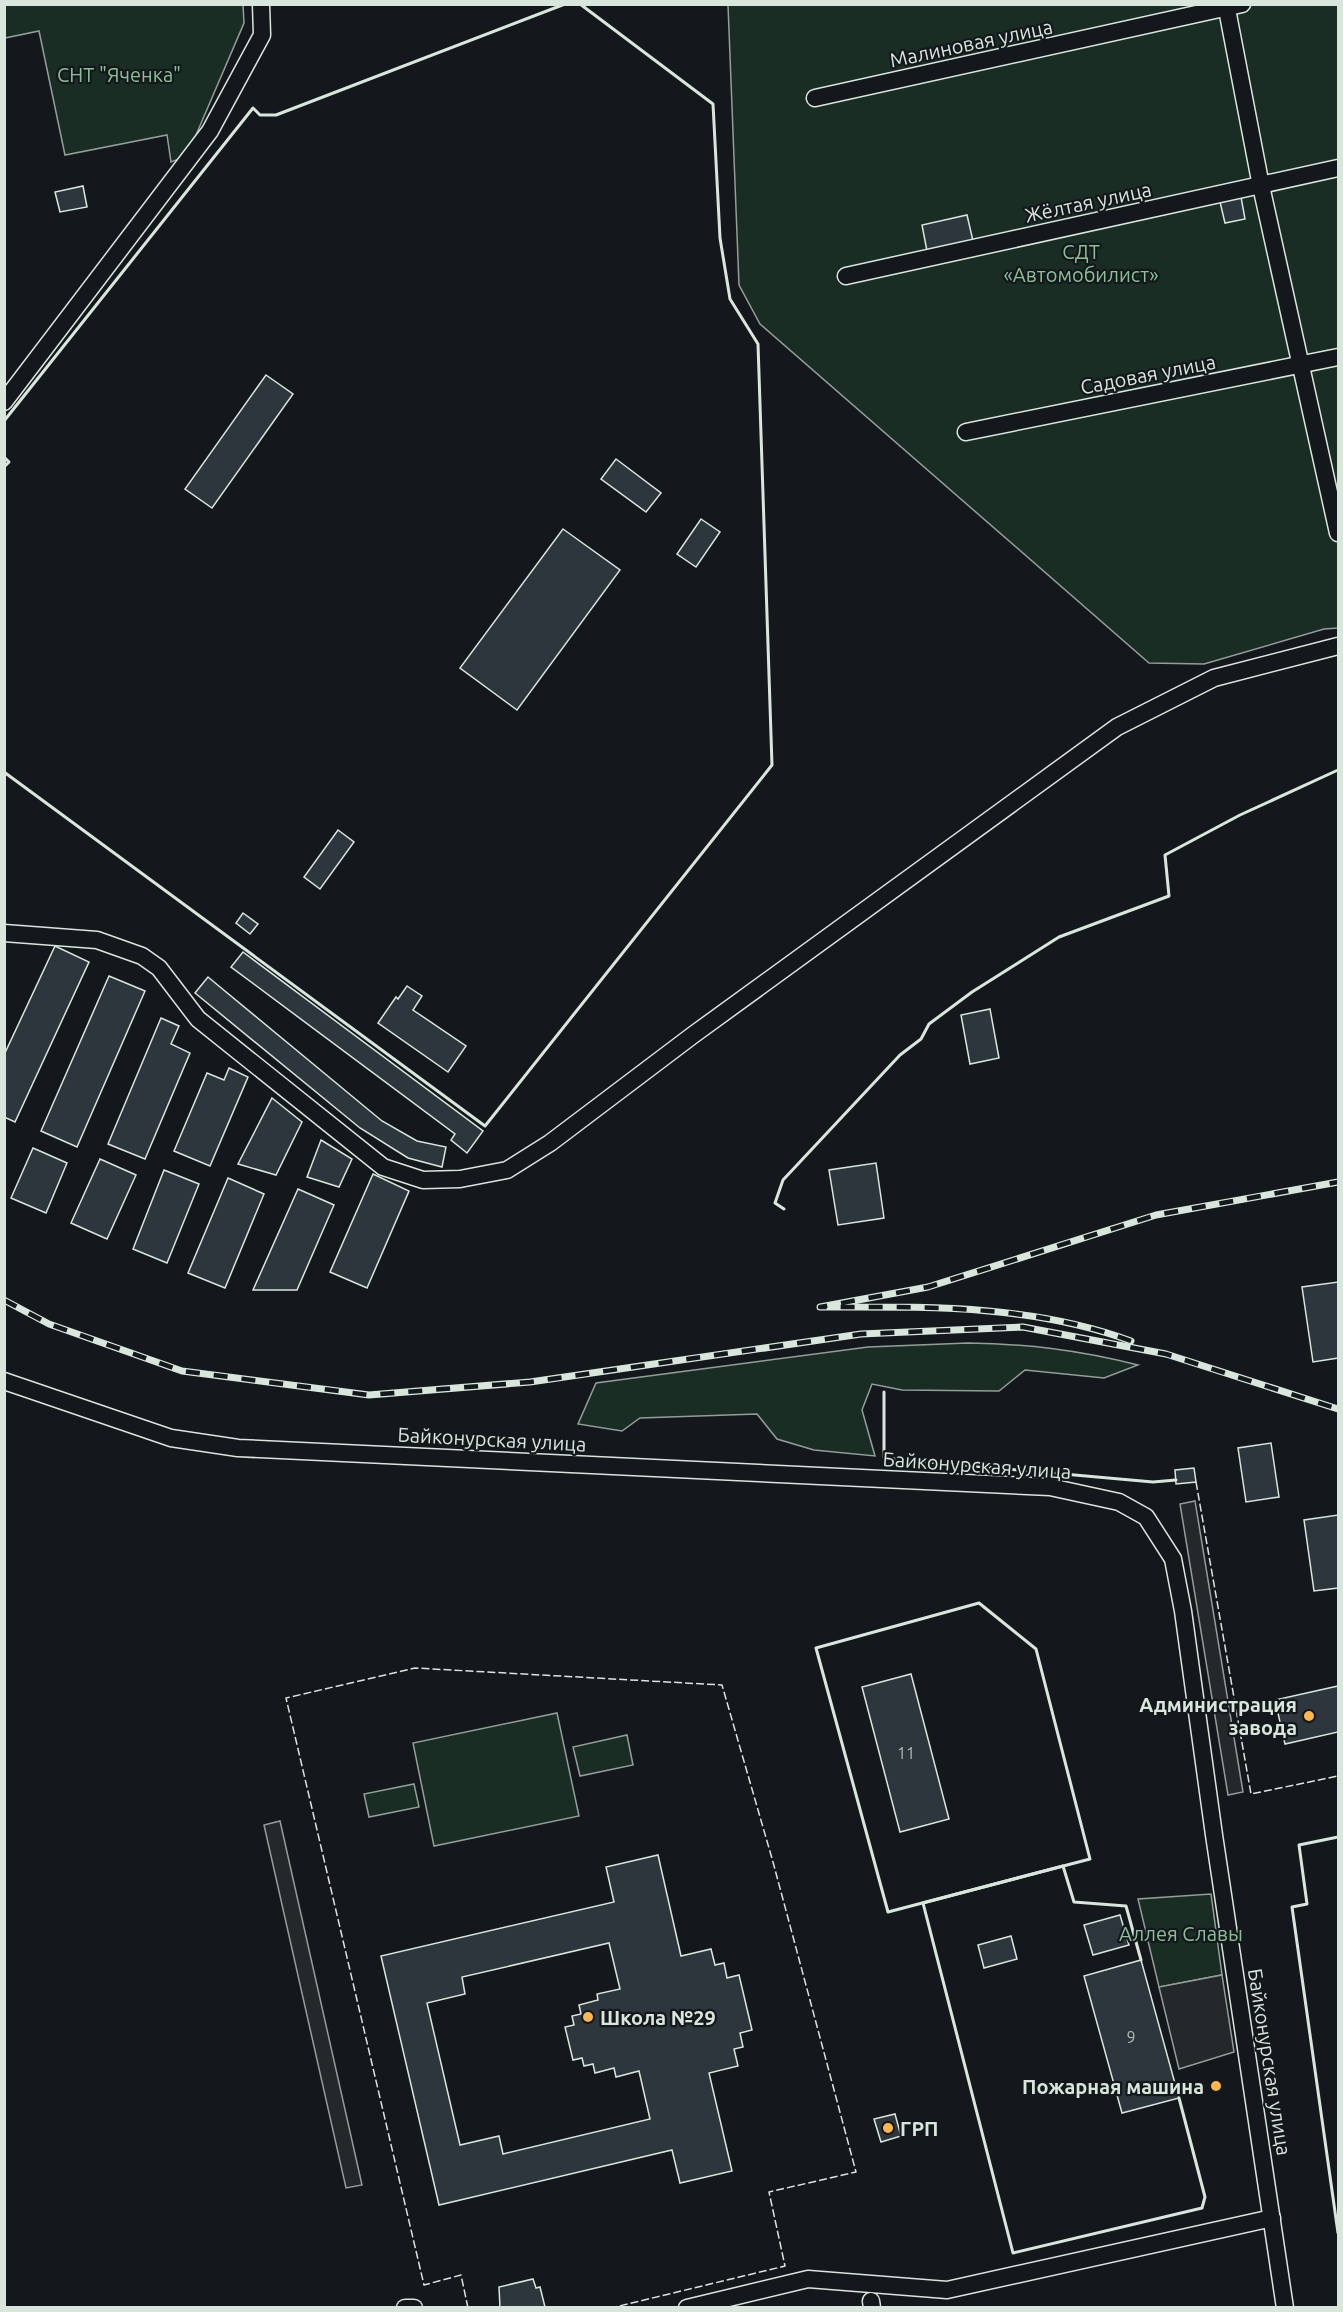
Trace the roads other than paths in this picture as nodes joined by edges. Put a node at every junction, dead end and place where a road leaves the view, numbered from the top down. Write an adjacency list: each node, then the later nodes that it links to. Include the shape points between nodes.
1 (261, 4): 9 (street, via 262,35 210,131)
2 (1232, 6): 3 (street, Малиновая улица); 5 (street)
3 (815, 98)
4 (1338, 168): 5 (street, Жёлтая улица)
5 (1261, 186): 6 (street, Жёлтая улица); 8 (street)
6 (846, 276)
7 (1338, 357): 8 (street, Садовая улица)
8 (1300, 365): 10 (street, Садовая улица); 11 (street)
9 (4, 402)
10 (966, 432)
11 (1338, 533)
12 (1338, 646): 13 (street, via 1214,678 1117,727 550,1143 507,1170 460,1179 423,1180 383,1167 198,1019 159,968 142,956 97,940)
13 (4, 933)
14 (4, 1381): 15 (street, Байконурская улица, via 171,1438 238,1448 1050,1487 1119,1502 1146,1517 1173,1559 1183,1611)
15 (1272, 2218): 18 (street, via 947,2290 808,2279); 19 (street, Байконурская улица)
16 (405, 2307): 17 (street)
17 (414, 2307)
18 (687, 2307)
19 (1286, 2307)

